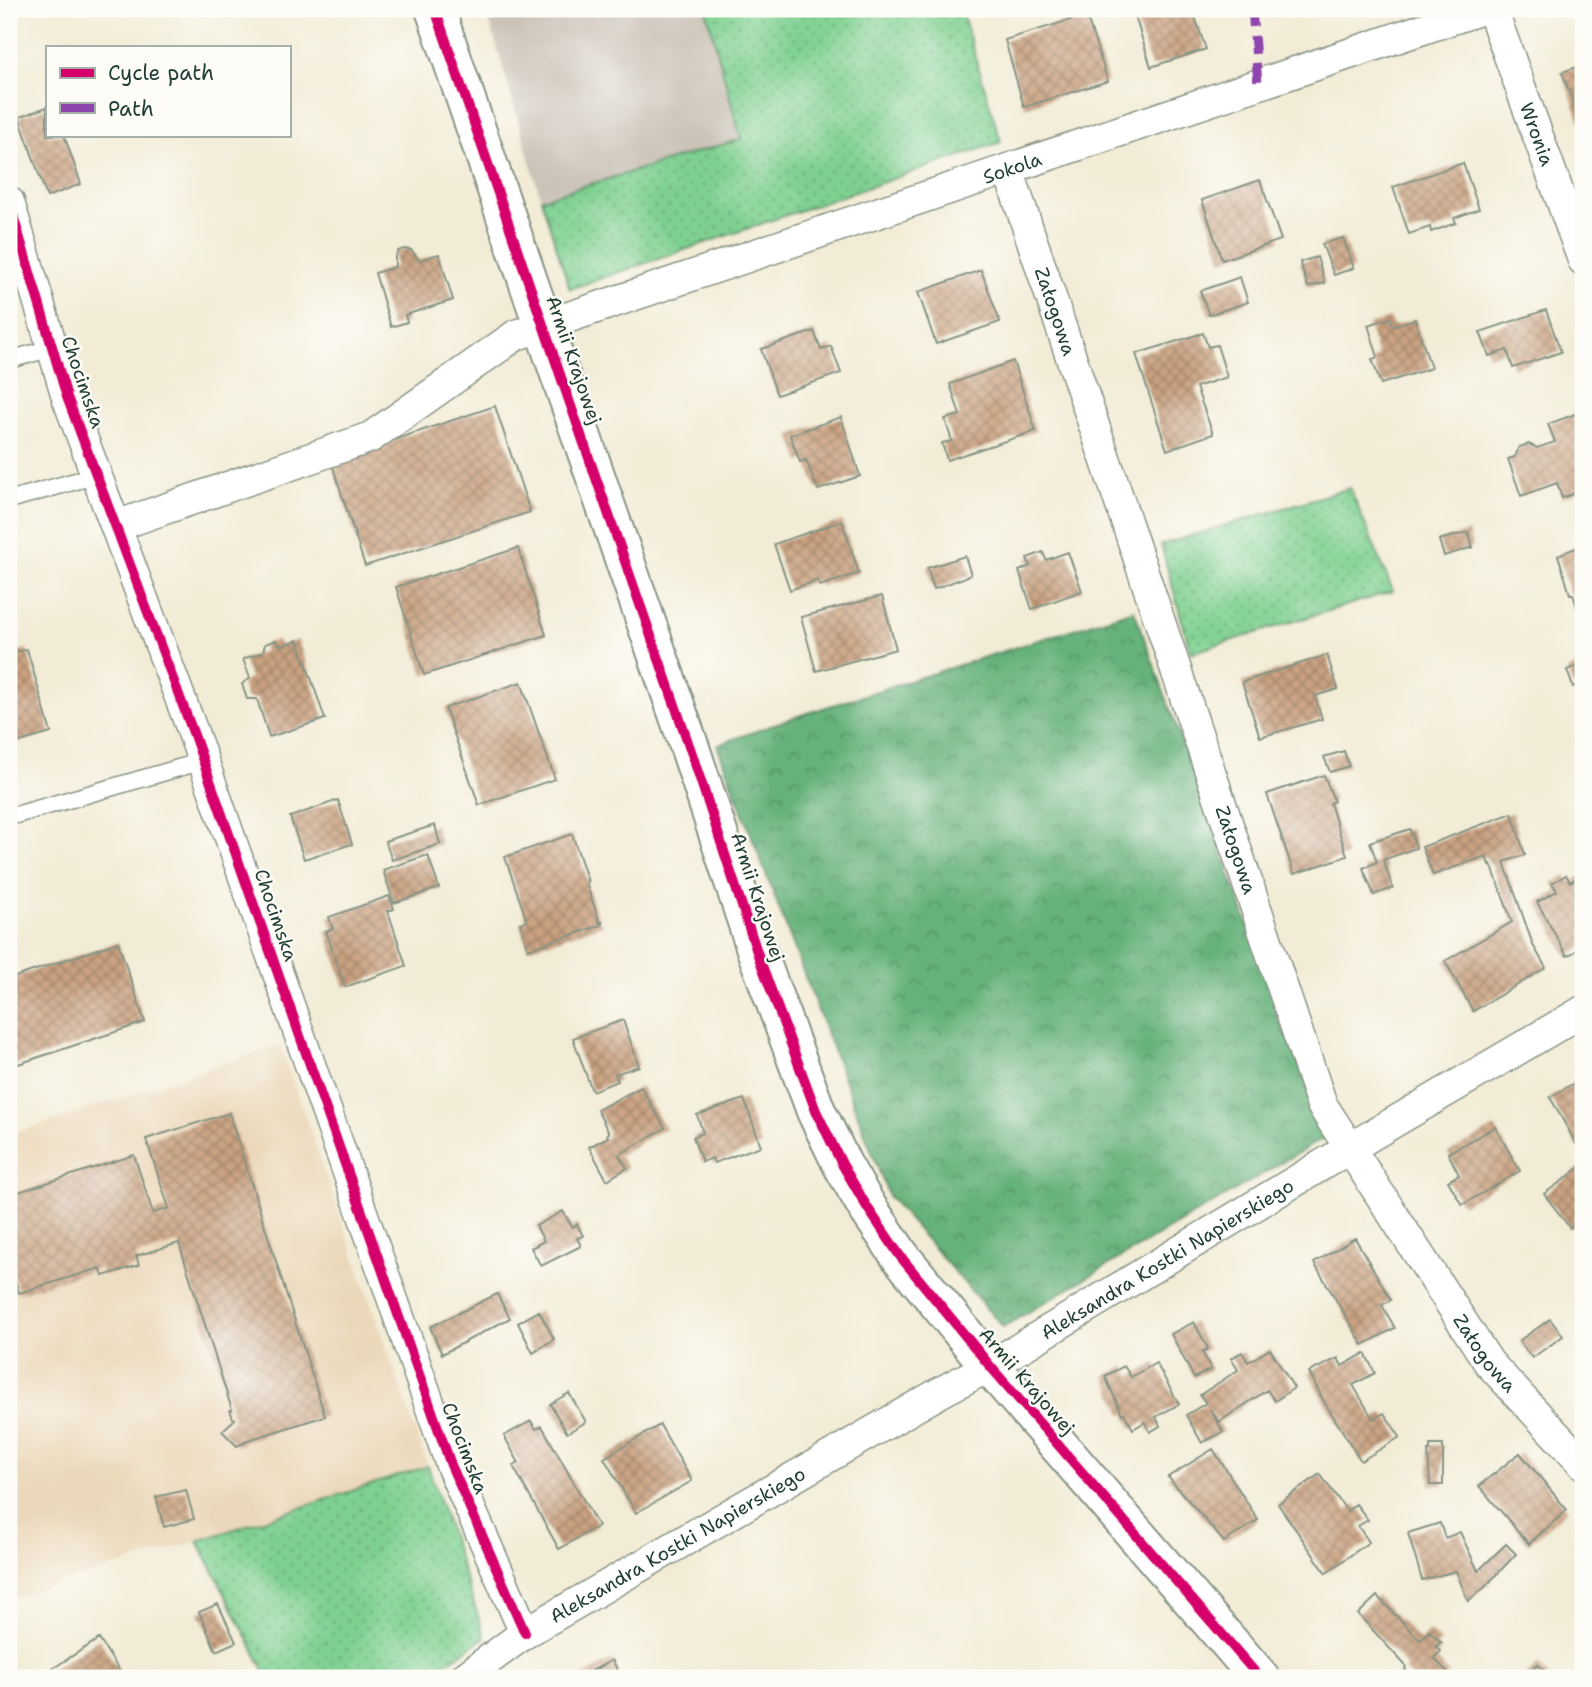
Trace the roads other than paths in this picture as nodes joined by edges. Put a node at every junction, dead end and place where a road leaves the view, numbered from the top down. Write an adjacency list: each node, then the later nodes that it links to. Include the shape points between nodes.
1 (435, 9): 7 (street, Armii Krajowej)
2 (1482, 9): 4 (street, Sokola)
3 (1492, 9): 6 (street, Wronia)
4 (1008, 169): 7 (street, Sokola); 16 (street, Załogowa, via 1322,1105)
5 (9, 202): 8 (street, Chocimska)
6 (1583, 260)
7 (543, 326): 12 (street, Sokola, via 516,335 371,437); 17 (street, Armii Krajowej, via 758,955 816,1111 880,1227)
8 (52, 348): 9 (lane); 10 (street, Chocimska)
9 (9, 360)
10 (97, 475): 11 (lane); 12 (street, Chocimska)
11 (9, 500)
12 (116, 526): 13 (street, Chocimska)
13 (203, 761): 14 (lane); 19 (street, Chocimska, via 451,1465)
14 (9, 817)
15 (1583, 1011): 16 (street, Aleksandra Kostki Napierskiego)
16 (1350, 1148): 17 (street, Aleksandra Kostki Napierskiego); 18 (street, Załogowa, via 1489,1363)
17 (990, 1366): 19 (street, Aleksandra Kostki Napierskiego); 22 (street, Armii Krajowej)
18 (1583, 1464)
19 (525, 1633): 20 (street, Aleksandra Kostki Napierskiego)
20 (499, 1668): 21 (street, Aleksandra Kostki Napierskiego)
21 (464, 1678)
22 (1260, 1678)

